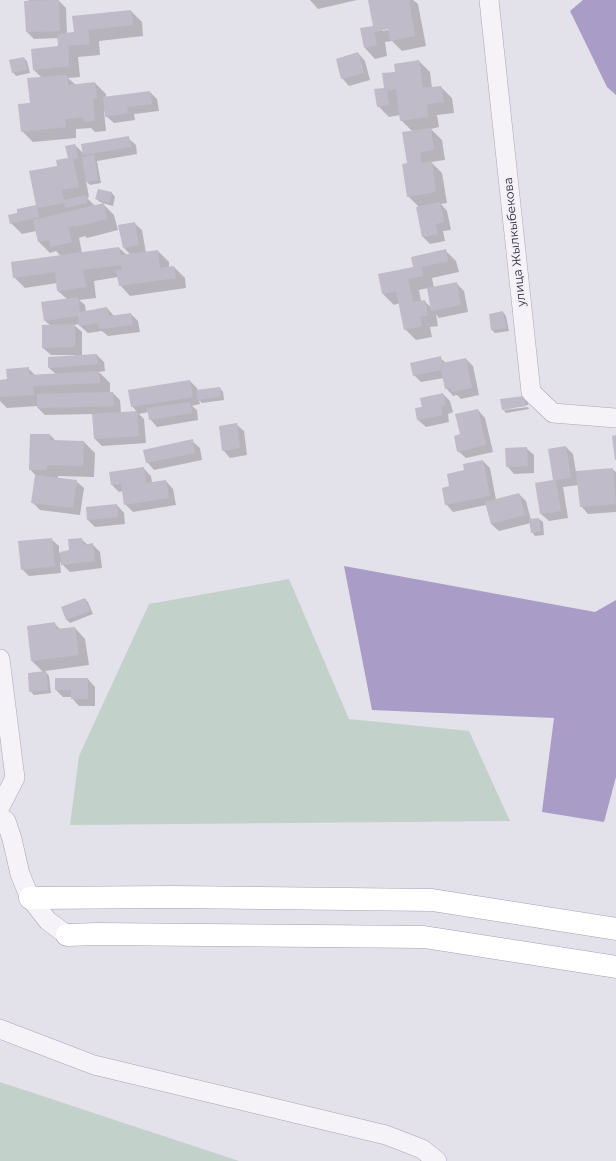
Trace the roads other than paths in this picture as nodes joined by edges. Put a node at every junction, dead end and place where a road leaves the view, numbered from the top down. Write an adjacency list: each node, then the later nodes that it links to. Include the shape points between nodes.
1 (489, 0): 2 (street, улица Жылкыбекова, via 531,392 553,413)
2 (616, 418)
3 (0, 659): 4 (street, via 15,778)
4 (0, 807)
5 (0, 817): 6 (street, via 6,821 20,874)
6 (30, 898): 7 (main road, via 432,900); 8 (street, via 48,921)
7 (616, 929)
8 (67, 935): 9 (main road, via 424,937)
9 (616, 967)
10 (0, 1029): 11 (street, via 94,1065 386,1135 422,1150)
11 (437, 1161)

